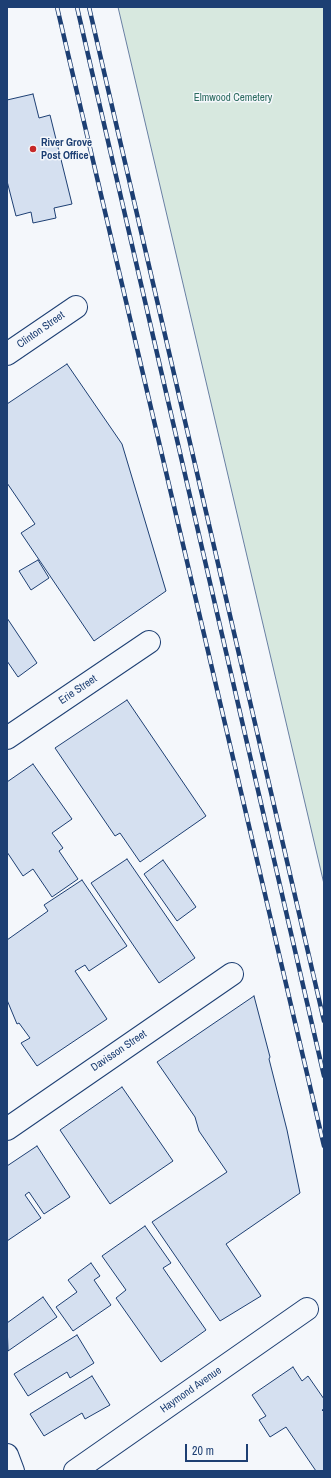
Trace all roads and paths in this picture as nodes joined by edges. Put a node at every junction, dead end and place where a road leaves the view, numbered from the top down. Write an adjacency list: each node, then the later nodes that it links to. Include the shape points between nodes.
1 (76, 307): 2 (street, Clinton Street)
2 (7, 354)
3 (149, 642): 4 (street, Erie Street)
4 (7, 738)
5 (232, 974): 6 (street, Davisson Street)
6 (7, 1129)
7 (308, 1310): 10 (street, Haymond Avenue)
8 (7, 1455): 9 (street)
9 (13, 1471)
10 (75, 1471)

